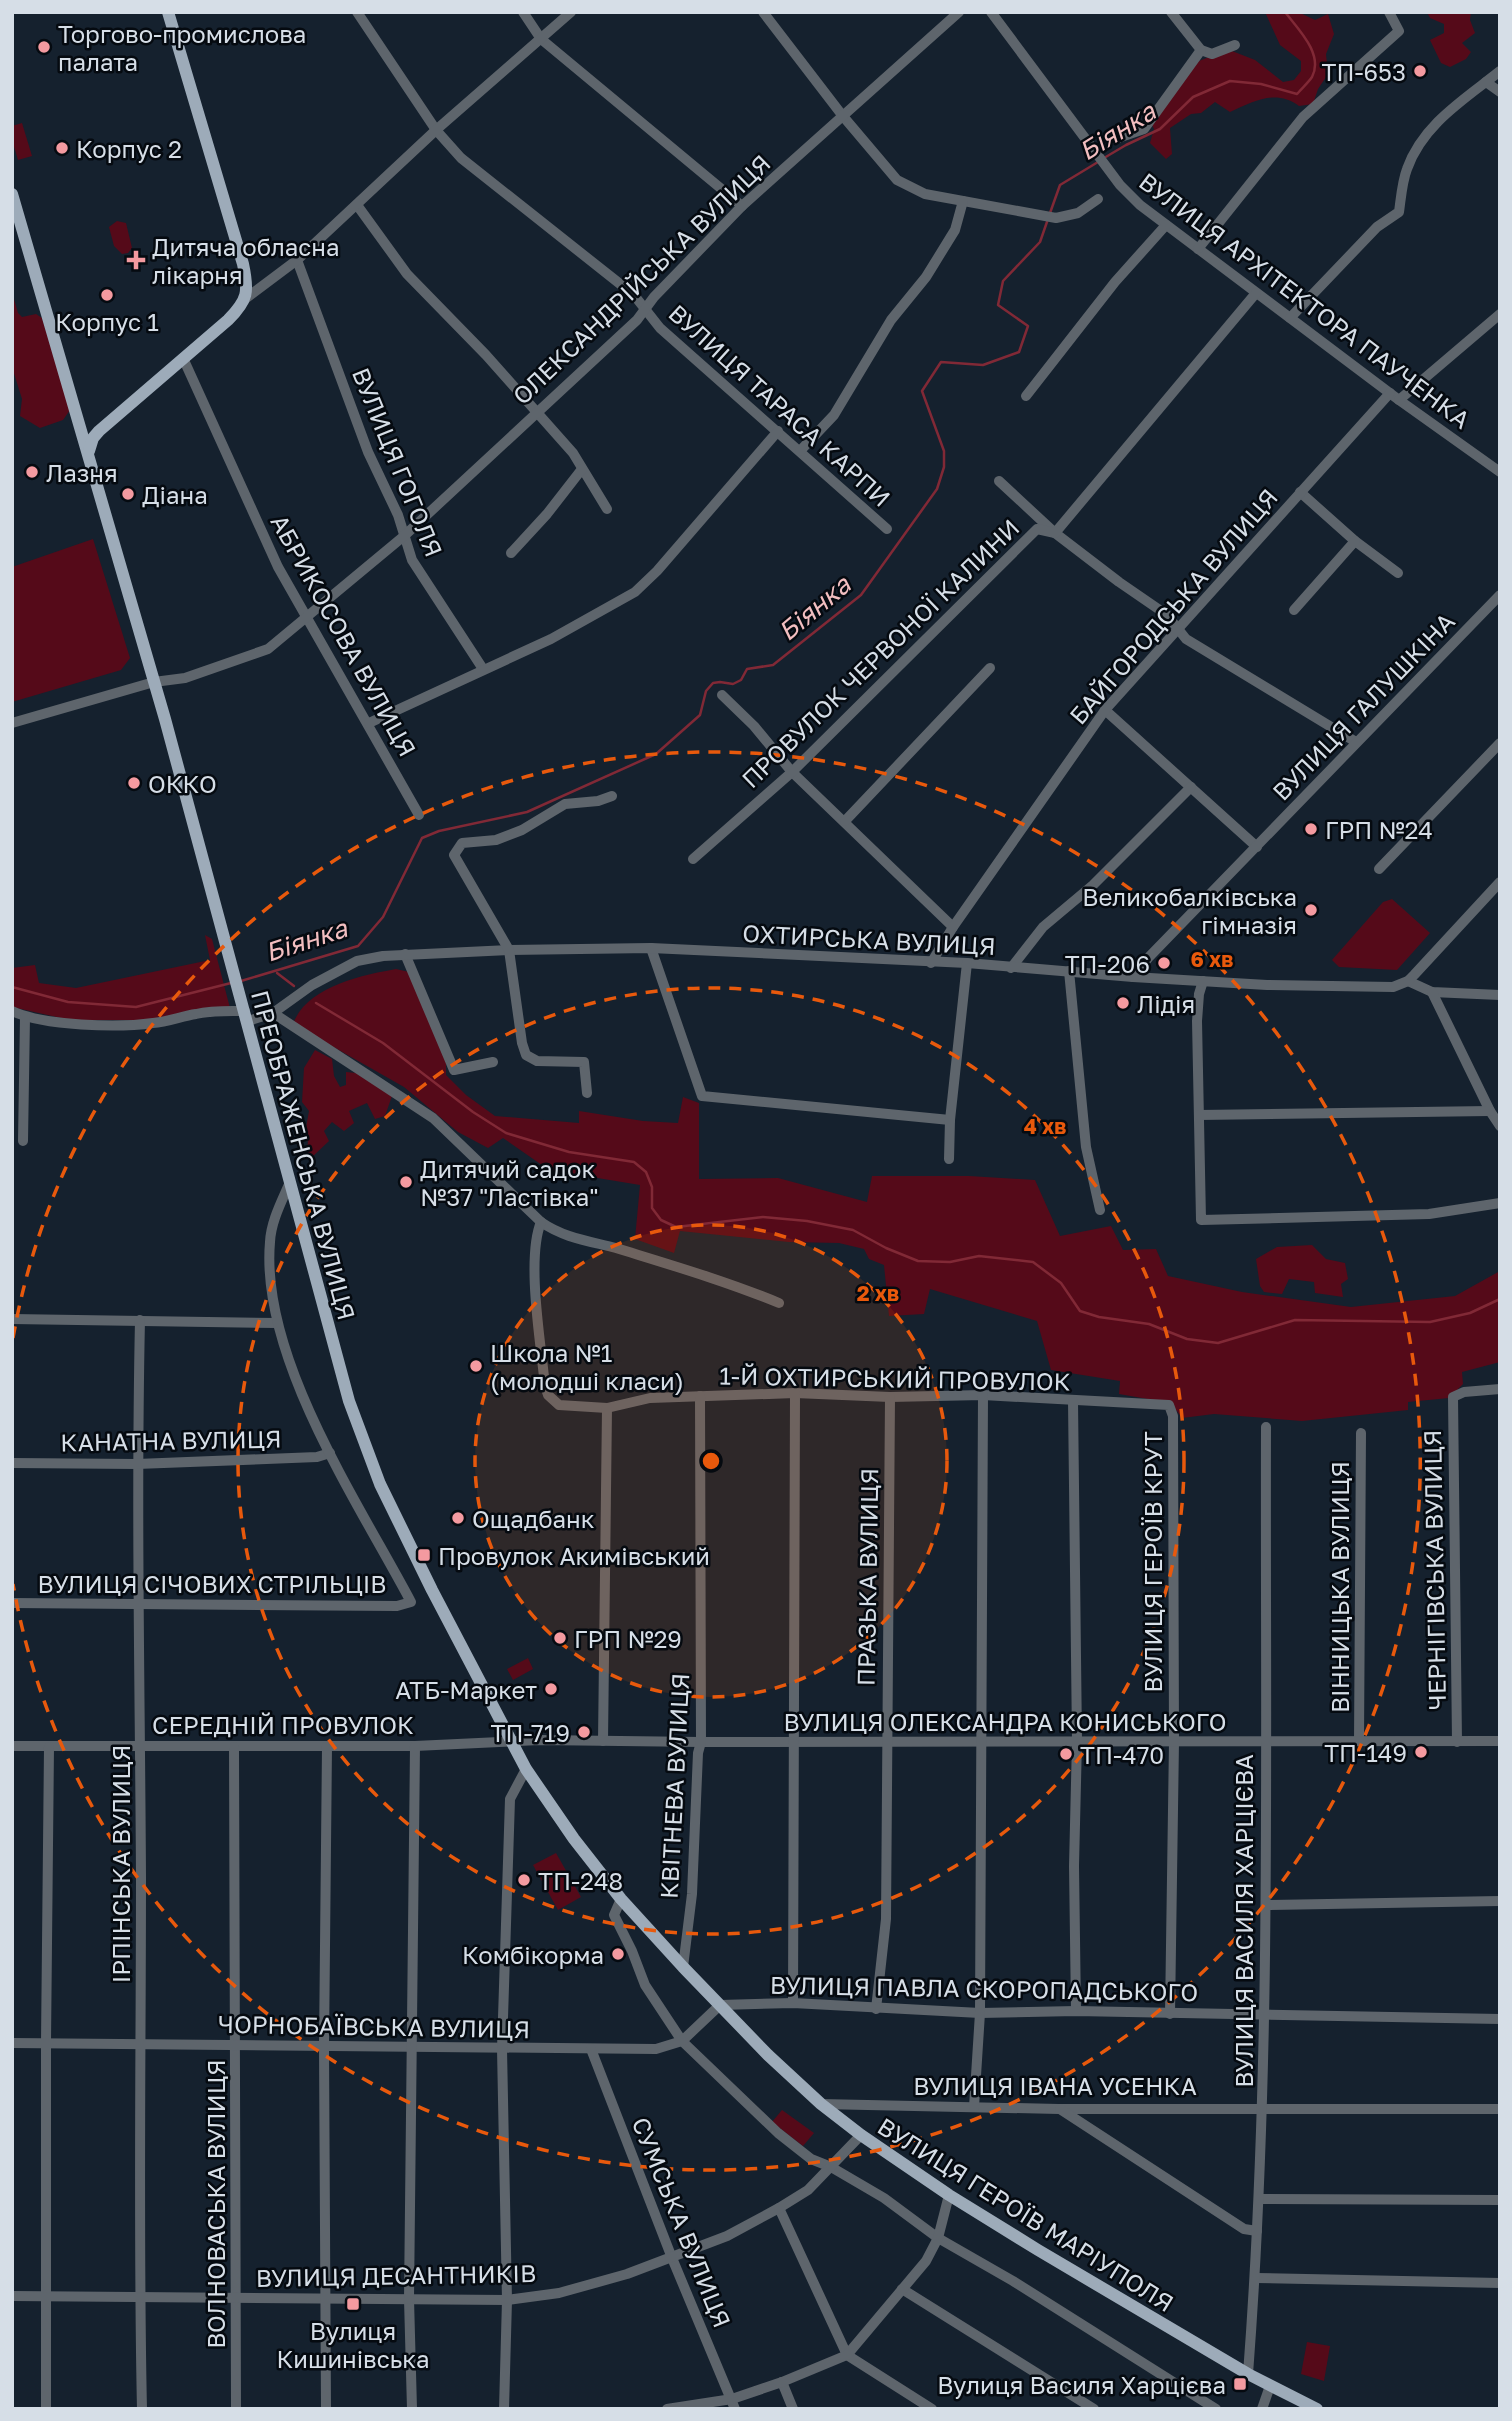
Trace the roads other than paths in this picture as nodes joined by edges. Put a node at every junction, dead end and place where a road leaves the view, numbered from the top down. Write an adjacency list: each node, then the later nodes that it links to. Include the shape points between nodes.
1 (168, 12): 28 (main road, via 243,264)
2 (357, 12): 17 (street, ВУЛИЦЯ ТАРАСА КАРПИ)
3 (523, 12): 10 (street)
4 (571, 12): 10 (street)
5 (762, 12): 16 (street)
6 (959, 12): 16 (street, ОЛЕКСАНДРІЙСЬКА ВУЛИЦЯ)
7 (991, 12): 24 (street, ВУЛИЦЯ АРХІТЕКТОРА ПАУЧЕНКА, via 1119,185)
8 (1171, 12): 12 (street)
9 (1389, 12): 25 (street, via 1399,31 1303,117)
10 (541, 39): 17 (street); 23 (street)
11 (1236, 45): 12 (street, via 1212,54)
12 (1201, 50): 18 (street, via 1144,129)
13 (1500, 71): 14 (street)
14 (1486, 82): 15 (street); 31 (street, via 1454,105 1425,137 1407,169 1399,212 1377,228)
15 (1500, 92)
16 (842, 115): 21 (street, via 897,180 925,194); 23 (street, ОЛЕКСАНДРІЙСЬКА ВУЛИЦЯ)
17 (436, 130): 22 (street); 29 (street, ВУЛИЦЯ ТАРАСА КАРПИ, via 461,158 634,295)
18 (1115, 139)
19 (12, 194): 38 (main road, ПРЕОБРАЖЕНСЬКА ВУЛИЦЯ)
20 (1098, 200): 21 (street, via 1078,213 1051,217)
21 (963, 201): 37 (street, via 955,230 926,277 891,320 834,415)
22 (357, 205): 26 (street); 35 (street, via 407,274)
23 (742, 206): 29 (street, ОЛЕКСАНДРІЙСЬКА ВУЛИЦЯ)
24 (1166, 225): 25 (street, ВУЛИЦЯ АРХІТЕКТОРА ПАУЧЕНКА); 33 (street)
25 (1198, 249): 27 (street, ВУЛИЦЯ АРХІТЕКТОРА ПАУЧЕНКА)
26 (297, 260): 28 (street); 46 (street, ВУЛИЦЯ ГОГОЛЯ)
27 (1256, 293): 31 (street, ВУЛИЦЯ АРХІТЕКТОРА ПАУЧЕНКА); 45 (street, ПРОВУЛОК ЧЕРВОНОЇ КАЛИНИ)
28 (246, 299): 32 (main road)
29 (645, 309): 35 (street, ОЛЕКСАНДРІЙСЬКА ВУЛИЦЯ); 36 (street, ВУЛИЦЯ ТАРАСА КАРПИ, via 660,328)
30 (1500, 314): 34 (street, БАЙГОРОДСЬКА ВУЛИЦЯ)
31 (1290, 318): 34 (street, ВУЛИЦЯ АРХІТЕКТОРА ПАУЧЕНКА)
32 (183, 358): 38 (main road, via 99,431); 52 (street, АБРИКОСОВА ВУЛИЦЯ, via 278,567)
33 (1026, 396)
34 (1395, 397): 40 (street, ВУЛИЦЯ АРХІТЕКТОРА ПАУЧЕНКА); 42 (street, БАЙГОРОДСЬКА ВУЛИЦЯ)
35 (537, 411): 39 (street); 46 (street, ОЛЕКСАНДРІЙСЬКА ВУЛИЦЯ)
36 (778, 431): 37 (street, ВУЛИЦЯ ТАРАСА КАРПИ); 55 (street, via 635,592 551,639)
37 (800, 451): 44 (street, ВУЛИЦЯ ТАРАСА КАРПИ)
38 (89, 452): 56 (main road, ПРЕОБРАЖЕНСЬКА ВУЛИЦЯ)
39 (582, 469): 43 (street); 48 (street)
40 (1499, 469)
41 (999, 481): 45 (street)
42 (1300, 492): 47 (street); 53 (street, БАЙГОРОДСЬКА ВУЛИЦЯ)
43 (607, 509)
44 (887, 529)
45 (1055, 533): 53 (street, via 1167,615); 63 (street, ПРОВУЛОК ЧЕРВОНОЇ КАЛИНИ, via 1037,529)
46 (404, 536): 52 (street, ОЛЕКСАНДРІЙСЬКА ВУЛИЦЯ); 55 (street, ВУЛИЦЯ ГОГОЛЯ, via 412,560)
47 (1355, 541): 49 (street); 51 (street)
48 (511, 553)
49 (1398, 573)
50 (1500, 595): 61 (street, ВУЛИЦЯ ГАЛУШКІНА)
51 (1294, 610)
52 (306, 618): 56 (street, ОЛЕКСАНДРІЙСЬКА ВУЛИЦЯ, via 268,649 185,678); 60 (street, АБРИКОСОВА ВУЛИЦЯ)
53 (1178, 628): 58 (street, БАЙГОРОДСЬКА ВУЛИЦЯ); 61 (street, via 1186,639)
54 (990, 668): 67 (street)
55 (482, 669): 60 (street)
56 (154, 682): 59 (street, ОЛЕКСАНДРІЙСЬКА ВУЛИЦЯ); 86 (main road, ПРЕОБРАЖЕНСЬКА ВУЛИЦЯ)
57 (722, 695): 63 (street)
58 (1105, 710): 64 (street); 72 (street, БАЙГОРОДСЬКА ВУЛИЦЯ)
59 (12, 723)
60 (369, 723): 66 (street, АБРИКОСОВА ВУЛИЦЯ)
61 (1356, 742): 68 (street, ВУЛИЦЯ ГАЛУШКІНА)
62 (1500, 743): 70 (street)
63 (792, 772): 67 (street); 69 (street, ПРОВУЛОК ЧЕРВОНОЇ КАЛИНИ)
64 (1191, 786): 68 (street); 78 (street, via 1043,927)
65 (612, 796): 74 (street, via 565,804 496,840 462,843 454,855)
66 (419, 815)
67 (845, 821): 72 (street)
68 (1257, 847): 80 (street, ВУЛИЦЯ ГАЛУШКІНА)
69 (693, 859)
70 (1379, 869)
71 (1500, 882): 82 (street)
72 (953, 927): 76 (street, БАЙГОРОДСЬКА ВУЛИЦЯ)
73 (651, 948): 74 (street, ОХТИРСЬКА ВУЛИЦЯ); 76 (street, ОХТИРСЬКА ВУЛИЦЯ); 93 (street, via 702,1096)
74 (509, 950): 75 (street, ОХТИРСЬКА ВУЛИЦЯ); 90 (street, via 526,1055 537,1061 584,1062)
75 (405, 954): 87 (street, ОХТИРСЬКА ВУЛИЦЯ, via 357,961); 89 (street, via 454,1070)
76 (931, 963): 77 (street, ОХТИРСЬКА ВУЛИЦЯ)
77 (967, 963): 78 (street, ОХТИРСЬКА ВУЛИЦЯ); 93 (street)
78 (1011, 968): 79 (street, ОХТИРСЬКА ВУЛИЦЯ)
79 (1069, 971): 80 (street, ОХТИРСЬКА ВУЛИЦЯ); 99 (street, via 1086,1147)
80 (1133, 977): 81 (street, ОХТИРСЬКА ВУЛИЦЯ)
81 (1203, 981): 82 (street, ОХТИРСЬКА ВУЛИЦЯ, via 1393,986); 92 (street, via 1197,1021)
82 (1408, 981): 83 (street)
83 (1432, 992): 84 (street); 91 (street)
84 (1500, 995)
85 (12, 1011): 88 (street, ОХТИРСЬКА ВУЛИЦЯ)
86 (245, 1011): 87 (street, ОХТИРСЬКА ВУЛИЦЯ); 88 (street, ОХТИРСЬКА ВУЛИЦЯ, via 215,1011 153,1023); 97 (main road, ПРЕОБРАЖЕНСЬКА ВУЛИЦЯ)
87 (273, 1013): 100 (street, via 433,1118)
88 (25, 1017): 95 (street)
89 (493, 1062)
90 (587, 1093)
91 (1490, 1111): 92 (street); 94 (street)
92 (1199, 1115): 98 (street, via 1201,1220 1429,1214)
93 (950, 1120): 96 (street)
94 (1500, 1126)
95 (23, 1141)
96 (949, 1159)
97 (290, 1182): 104 (street, via 270,1241 269,1277); 120 (main road, ПРЕОБРАЖЕНСЬКА ВУЛИЦЯ, via 349,1401 380,1483)
98 (1500, 1203)
99 (1100, 1210)
100 (541, 1222): 101 (street, via 557,1233); 112 (street, 1-Й ОХТИРСЬКИЙ ПРОВУЛОК, via 534,1248 548,1395 559,1405)
101 (779, 1303)
102 (12, 1320): 103 (street)
103 (140, 1320): 104 (street); 117 (street, ІРПІНСЬКА ВУЛИЦЯ)
104 (276, 1323): 115 (street)
105 (1500, 1389): 130 (street, ЧЕРНІГІВСЬКА ВУЛИЦЯ, via 1453,1397)
106 (795, 1394): 108 (street, 1-Й ОХТИРСЬКИЙ ПРОВУЛОК); 109 (street, 1-Й ОХТИРСЬКИЙ ПРОВУЛОК); 122 (street)
107 (983, 1395): 109 (street, 1-Й ОХТИРСЬКИЙ ПРОВУЛОК); 110 (street, 1-Й ОХТИРСЬКИЙ ПРОВУЛОК); 123 (street)
108 (700, 1396): 112 (street, 1-Й ОХТИРСЬКИЙ ПРОВУЛОК, via 650,1398); 128 (street, КВІТНЕВА ВУЛИЦЯ)
109 (890, 1396): 129 (street, ПРАЗЬКА ВУЛИЦЯ)
110 (1073, 1401): 111 (street, 1-Й ОХТИРСЬКИЙ ПРОВУЛОК); 124 (street)
111 (1169, 1405): 125 (street, ВУЛИЦЯ ГЕРОЇВ КРУТ, via 1173,1416)
112 (607, 1408): 121 (street)
113 (1266, 1427): 131 (street, ВУЛИЦЯ ВАСИЛЯ ХАРЦІЄВА)
114 (1361, 1433): 126 (street, ВІННИЦЬКА ВУЛИЦЯ)
115 (330, 1453): 117 (street, КАНАТНА ВУЛИЦЯ); 119 (street, ВУЛИЦЯ СІЧОВИХ СТРІЛЬЦІВ, via 411,1602 397,1606)
116 (12, 1463): 117 (street, КАНАТНА ВУЛИЦЯ)
117 (136, 1464): 119 (street, ІРПІНСЬКА ВУЛИЦЯ)
118 (12, 1603): 119 (street, ВУЛИЦЯ СІЧОВИХ СТРІЛЬЦІВ)
119 (140, 1604): 132 (street, ІРПІНСЬКА ВУЛИЦЯ)
120 (511, 1740): 121 (street, ВУЛИЦЯ ОЛЕКСАНДРА КОНИСЬКОГО); 136 (street, СЕРЕДНІЙ ПРОВУЛОК); 138 (main road, ВУЛИЦЯ ГЕРОЇВ МАРІУПОЛЯ)
121 (603, 1741): 128 (street, ВУЛИЦЯ ОЛЕКСАНДРА КОНИСЬКОГО)
122 (792, 1741): 128 (street, ВУЛИЦЯ ОЛЕКСАНДРА КОНИСЬКОГО); 129 (street, ВУЛИЦЯ ОЛЕКСАНДРА КОНИСЬКОГО); 143 (street)
123 (982, 1741): 124 (street, ВУЛИЦЯ ОЛЕКСАНДРА КОНИСЬКОГО); 129 (street, ВУЛИЦЯ ОЛЕКСАНДРА КОНИСЬКОГО); 147 (street)
124 (1077, 1741): 125 (street, ВУЛИЦЯ ОЛЕКСАНДРА КОНИСЬКОГО); 146 (street)
125 (1174, 1741): 131 (street, ВУЛИЦЯ ОЛЕКСАНДРА КОНИСЬКОГО); 148 (street, ВУЛИЦЯ ГЕРОЇВ КРУТ)
126 (1359, 1741): 130 (street, ВУЛИЦЯ ОЛЕКСАНДРА КОНИСЬКОГО); 131 (street, ВУЛИЦЯ ОЛЕКСАНДРА КОНИСЬКОГО)
127 (1500, 1741): 130 (street, ВУЛИЦЯ ОЛЕКСАНДРА КОНИСЬКОГО)
128 (701, 1742): 142 (street, КВІТНЕВА ВУЛИЦЯ)
129 (886, 1742): 145 (street, ПРАЗЬКА ВУЛИЦЯ, via 886,1919)
130 (1457, 1742)
131 (1265, 1743): 141 (street, ВУЛИЦЯ ВАСИЛЯ ХАРЦІЄВА)
132 (140, 1745): 134 (street, СЕРЕДНІЙ ПРОВУЛОК); 137 (street, СЕРЕДНІЙ ПРОВУЛОК); 154 (street, ІРПІНСЬКА ВУЛИЦЯ)
133 (12, 1746): 137 (street, СЕРЕДНІЙ ПРОВУЛОК)
134 (234, 1746): 135 (street, СЕРЕДНІЙ ПРОВУЛОК); 155 (street, ВОЛНОВАСЬКА ВУЛИЦЯ)
135 (327, 1746): 136 (street, СЕРЕДНІЙ ПРОВУЛОК); 156 (street)
136 (415, 1746): 157 (street)
137 (50, 1747): 152 (street)
138 (526, 1769): 139 (main road, ВУЛИЦЯ ГЕРОЇВ МАРІУПОЛЯ); 158 (street, via 510,1799)
139 (621, 1899): 142 (main road, ВУЛИЦЯ ГЕРОЇВ МАРІУПОЛЯ); 151 (street, via 614,1915 645,1985)
140 (1500, 1901): 141 (street)
141 (1266, 1905): 149 (street, ВУЛИЦЯ ВАСИЛЯ ХАРЦІЄВА)
142 (683, 1967): 144 (main road, ВУЛИЦЯ ГЕРОЇВ МАРІУПОЛЯ)
143 (793, 2003): 144 (street, ВУЛИЦЯ ПАВЛА СКОРОПАДСЬКОГО); 145 (street, ВУЛИЦЯ ПАВЛА СКОРОПАДСЬКОГО)
144 (720, 2005): 151 (street); 160 (main road, ВУЛИЦЯ ГЕРОЇВ МАРІУПОЛЯ)
145 (876, 2009): 147 (street, ВУЛИЦЯ ПАВЛА СКОРОПАДСЬКОГО)
146 (1076, 2011): 147 (street, ВУЛИЦЯ ПАВЛА СКОРОПАДСЬКОГО); 148 (street, ВУЛИЦЯ ПАВЛА СКОРОПАДСЬКОГО)
147 (979, 2013): 161 (street)
148 (1170, 2014): 149 (street, ВУЛИЦЯ ПАВЛА СКОРОПАДСЬКОГО)
149 (1266, 2016): 150 (street, ВУЛИЦЯ ПАВЛА СКОРОПАДСЬКОГО); 162 (street, ВУЛИЦЯ ВАСИЛЯ ХАРЦІЄВА)
150 (1500, 2019)
151 (682, 2041): 159 (street, ЧОРНОБАЇВСЬКА ВУЛИЦЯ, via 656,2049); 166 (street, via 778,2133 811,2159)
152 (46, 2042): 153 (street, ЧОРНОБАЇВСЬКА ВУЛИЦЯ); 154 (street, ЧОРНОБАЇВСЬКА ВУЛИЦЯ); 177 (street)
153 (12, 2043)
154 (141, 2043): 155 (street, ЧОРНОБАЇВСЬКА ВУЛИЦЯ); 179 (street, ІРПІНСЬКА ВУЛИЦЯ)
155 (236, 2045): 156 (street, ЧОРНОБАЇВСЬКА ВУЛИЦЯ); 180 (street, ВОЛНОВАСЬКА ВУЛИЦЯ)
156 (324, 2046): 157 (street, ЧОРНОБАЇВСЬКА ВУЛИЦЯ); 181 (street)
157 (414, 2046): 158 (street, ЧОРНОБАЇВСЬКА ВУЛИЦЯ); 182 (street)
158 (502, 2049): 159 (street, ЧОРНОБАЇВСЬКА ВУЛИЦЯ); 183 (street)
159 (591, 2049): 173 (street, СУМСЬКА ВУЛИЦЯ)
160 (821, 2104): 161 (street, ВУЛИЦЯ ІВАНА УСЕНКА); 165 (main road, ВУЛИЦЯ ГЕРОЇВ МАРІУПОЛЯ)
161 (974, 2107): 163 (street, ВУЛИЦЯ ІВАНА УСЕНКА)
162 (1262, 2107): 163 (street, ВУЛИЦЯ ІВАНА УСЕНКА); 164 (street, ВУЛИЦЯ ІВАНА УСЕНКА); 168 (street, ВУЛИЦЯ ВАСИЛЯ ХАРЦІЄВА)
163 (1059, 2109): 171 (street, via 1244,2230)
164 (1500, 2109)
165 (861, 2135): 166 (street, ВУЛИЦЯ ДЕСАНТНИКІВ); 167 (main road, ВУЛИЦЯ ГЕРОЇВ МАРІУПОЛЯ)
166 (831, 2167): 170 (street, ВУЛИЦЯ ДЕСАНТНИКІВ, via 808,2190); 172 (street)
167 (949, 2195): 172 (street); 185 (main road, ВУЛИЦЯ ГЕРОЇВ МАРІУПОЛЯ)
168 (1260, 2199): 169 (street); 171 (street, ВУЛИЦЯ ВАСИЛЯ ХАРЦІЄВА)
169 (1500, 2200)
170 (779, 2208): 173 (street, ВУЛИЦЯ ДЕСАНТНИКІВ); 184 (street)
171 (1257, 2231): 174 (street, ВУЛИЦЯ ВАСИЛЯ ХАРЦІЄВА)
172 (938, 2238): 176 (street); 199 (street)
173 (672, 2258): 183 (street, ВУЛИЦЯ ДЕСАНТНИКІВ, via 559,2293); 188 (street, СУМСЬКА ВУЛИЦЯ)
174 (1256, 2278): 175 (street); 185 (street, ВУЛИЦЯ ВАСИЛЯ ХАРЦІЄВА)
175 (1500, 2283)
176 (902, 2289): 184 (street); 198 (street)
177 (45, 2295): 178 (street, ВУЛИЦЯ ДЕСАНТНИКІВ); 179 (street, ВУЛИЦЯ ДЕСАНТНИКІВ); 189 (street)
178 (12, 2296)
179 (139, 2297): 180 (street, ВУЛИЦЯ ДЕСАНТНИКІВ); 190 (street, ІРПІНСЬКА ВУЛИЦЯ)
180 (234, 2298): 181 (street, ВУЛИЦЯ ДЕСАНТНИКІВ); 191 (street, ВОЛНОВАСЬКА ВУЛИЦЯ)
181 (324, 2300): 182 (street, ВУЛИЦЯ ДЕСАНТНИКІВ); 192 (street)
182 (409, 2300): 183 (street, ВУЛИЦЯ ДЕСАНТНИКІВ); 193 (street)
183 (507, 2300): 194 (street)
184 (847, 2355): 186 (street); 197 (street)
185 (1248, 2374): 187 (main road, ВУЛИЦЯ ГЕРОЇВ МАРІУПОЛЯ)
186 (782, 2382): 188 (street); 196 (street)
187 (1270, 2386): 200 (street); 201 (main road, ВУЛИЦЯ ГЕРОЇВ МАРІУПОЛЯ)
188 (734, 2404): 195 (street)
189 (46, 2409)
190 (142, 2409)
191 (236, 2409)
192 (326, 2409)
193 (412, 2409)
194 (504, 2409)
195 (667, 2409)
196 (793, 2409)
197 (932, 2409)
198 (1094, 2409)
199 (1216, 2409)
200 (1262, 2409)
201 (1317, 2409)

